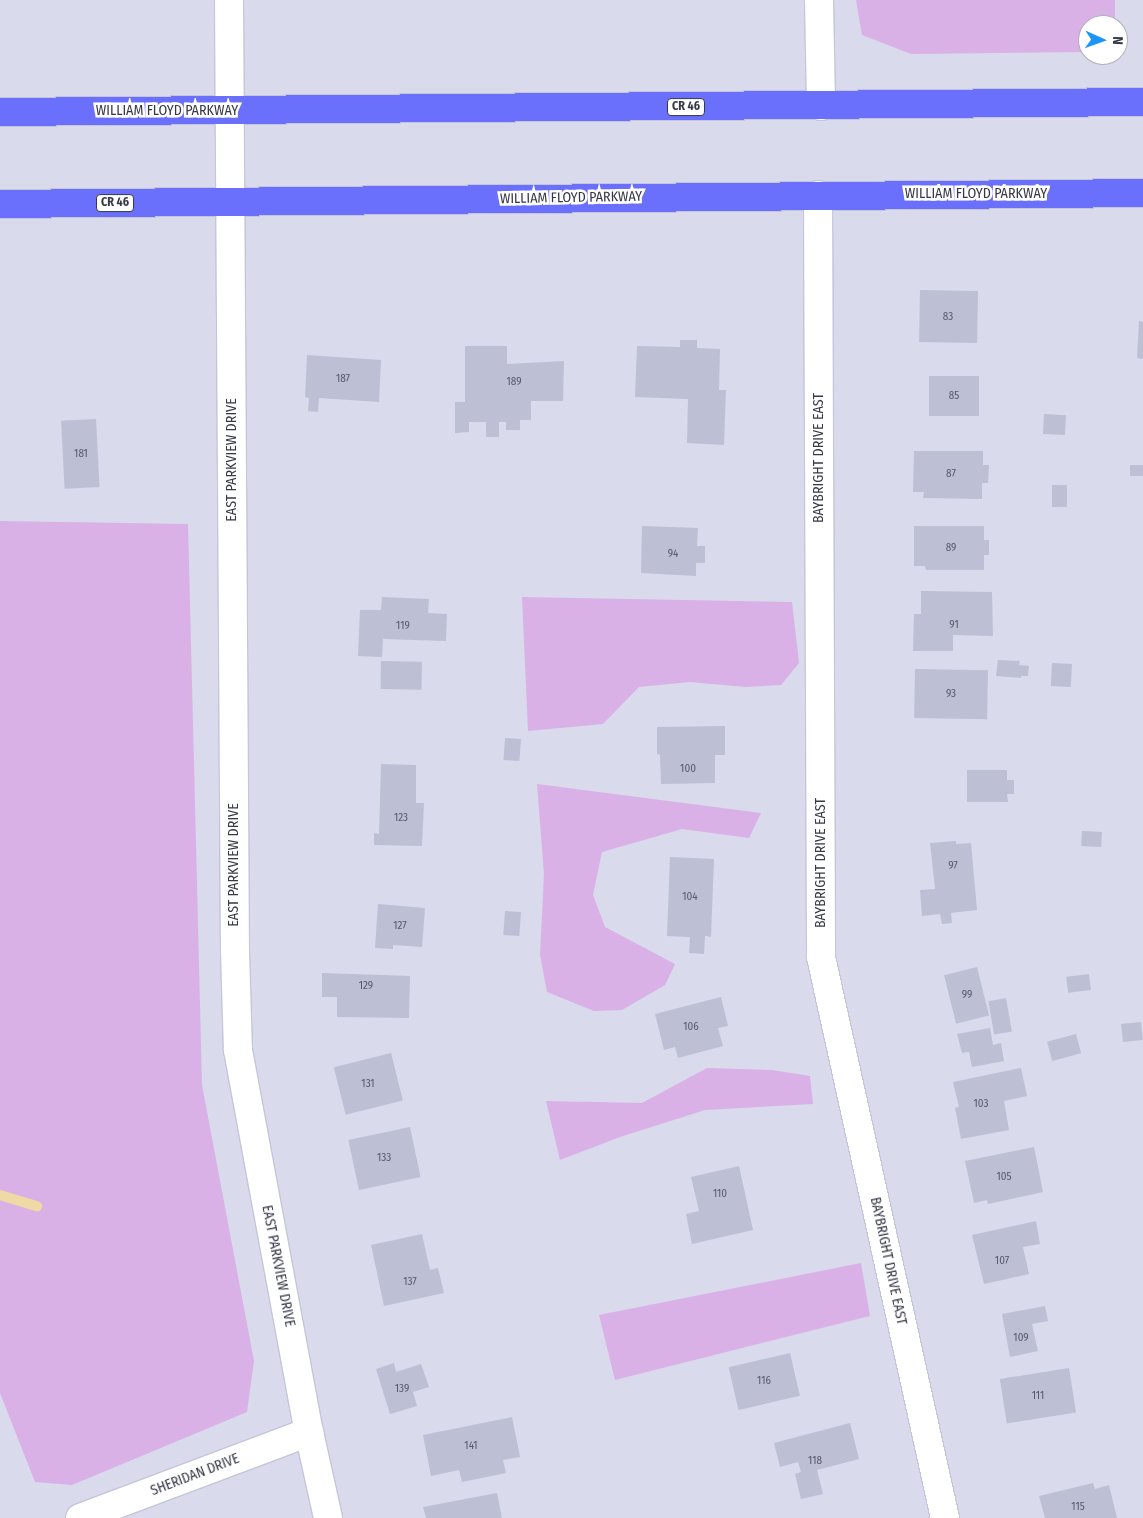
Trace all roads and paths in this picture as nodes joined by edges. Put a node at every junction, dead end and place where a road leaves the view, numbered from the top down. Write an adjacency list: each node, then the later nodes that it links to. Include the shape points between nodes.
1 (228, 0): 5 (street, EAST PARKVIEW DRIVE)
2 (819, 0): 4 (street)
3 (1143, 102): 4 (highway, WILLIAM FLOYD PARKWAY / CR 46)
4 (821, 106): 5 (highway, WILLIAM FLOYD PARKWAY / CR 46)
5 (229, 111): 6 (highway, WILLIAM FLOYD PARKWAY / CR 46); 9 (street, EAST PARKVIEW DRIVE)
6 (0, 112)
7 (1143, 193): 8 (highway, WILLIAM FLOYD PARKWAY / CR 46)
8 (818, 195): 9 (highway, WILLIAM FLOYD PARKWAY / CR 46); 14 (street, BAYBRIGHT DRIVE EAST, via 821,957)
9 (230, 203): 10 (highway, WILLIAM FLOYD PARKWAY / CR 46); 11 (street, EAST PARKVIEW DRIVE, via 238,1050)
10 (0, 204)
11 (309, 1432): 12 (street, SHERIDAN DRIVE); 13 (street, EAST PARKVIEW DRIVE)
12 (80, 1518)
13 (328, 1518)
14 (944, 1518)

